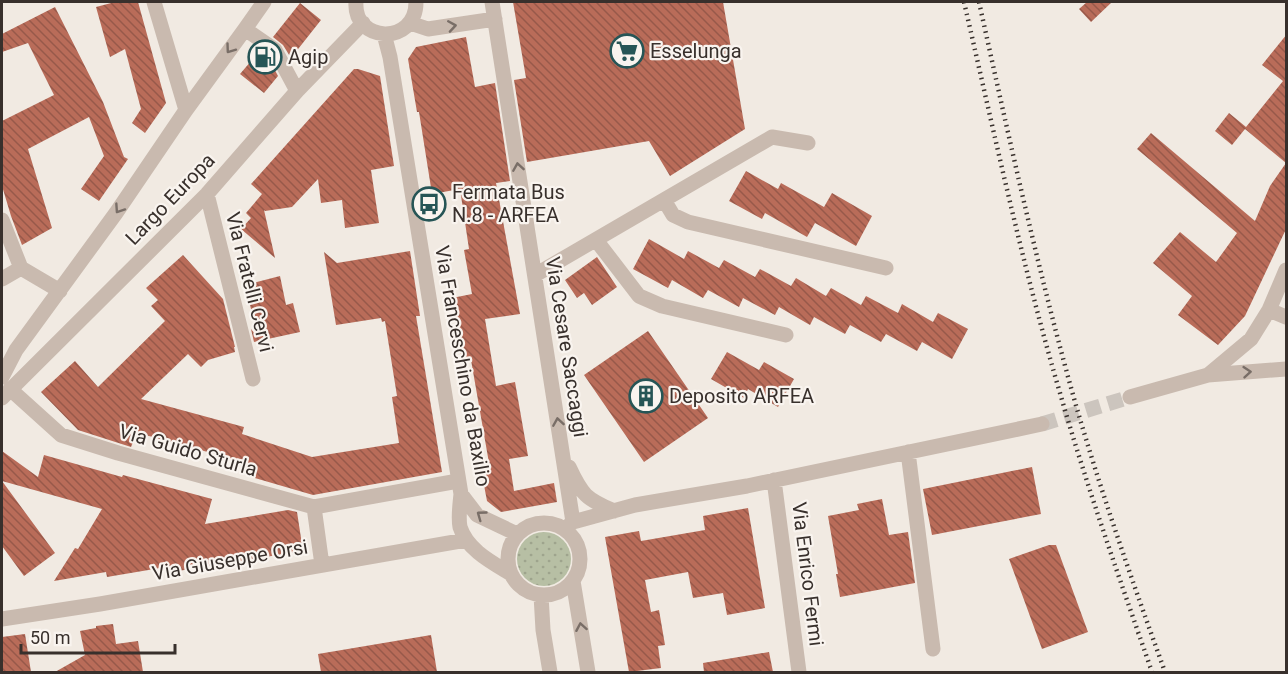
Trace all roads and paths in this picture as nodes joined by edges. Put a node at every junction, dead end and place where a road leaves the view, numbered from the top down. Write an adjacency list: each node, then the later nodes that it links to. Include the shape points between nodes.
1 (154, 2): 12 (street)
2 (264, 2): 9 (street, Largo Europa)
3 (356, 2): 7 (street)
4 (416, 2): 8 (street)
5 (492, 2): 6 (street, Via Cesare Saccaggi)
6 (495, 19): 8 (street, one-way to 6, via 428,29); 21 (street, Via Cesare Saccaggi, one-way to 6)
7 (363, 23): 10 (street); 11 (street, Largo Europa)
8 (410, 23): 10 (street)
9 (245, 29): 11 (street, via 274,50); 12 (street, Largo Europa, one-way to 12)
10 (384, 34): 36 (street, Via Franceschino da Baxilio)
11 (297, 91): 14 (street, Largo Europa)
12 (186, 110): 23 (street, Largo Europa, one-way to 23)
13 (808, 143): 15 (street, via 772,137)
14 (207, 194): 29 (street, Via Fratelli Cervi); 30 (street, Largo Europa)
15 (664, 200): 17 (street); 19 (street, via 673,215 688,222)
16 (2, 220): 18 (street)
17 (596, 240): 21 (street); 26 (street, via 639,296 662,306)
18 (21, 268): 22 (street); 23 (street)
19 (886, 268)
20 (1287, 270): 24 (street)
21 (535, 275): 34 (street, Via Cesare Saccaggi, one-way to 21)
22 (2, 279)
23 (60, 291): 30 (street, Largo Europa, via 16,350)
24 (1269, 310): 25 (street); 28 (street, via 1251,339)
25 (1287, 317)
26 (786, 335)
27 (1287, 369): 28 (street, one-way to 27)
28 (1208, 375): 31 (street)
29 (253, 379)
30 (4, 388): 37 (street, Via Guido Sturla, via 61,435)
31 (1130, 397)
32 (1042, 424): 33 (street)
33 (908, 452): 35 (street); 47 (street)
34 (563, 455): 38 (street, via 582,492 592,502); 39 (street, Via Cesare Saccaggi)
35 (774, 480): 38 (street); 50 (street, Via Enrico Fermi)
36 (459, 488): 37 (street); 40 (street, Via Franceschino da Baxilio, one-way to 36, via 477,515); 41 (street, via 460,525)
37 (314, 507): 42 (street)
38 (614, 511): 39 (street)
39 (569, 525): 40 (street, via 540,523); 44 (street, via 580,551)
40 (518, 534): 43 (street, via 508,554)
41 (466, 540): 42 (street, Via Giuseppe Orsi); 43 (street, via 487,560)
42 (322, 565): 46 (street, Via Giuseppe Orsi)
43 (511, 574): 45 (street, via 524,589)
44 (573, 581): 45 (street, via 559,592); 49 (street, one-way to 44)
45 (541, 595): 48 (street)
46 (2, 619)
47 (933, 649)
48 (550, 672)
49 (588, 672)
50 (800, 672)

